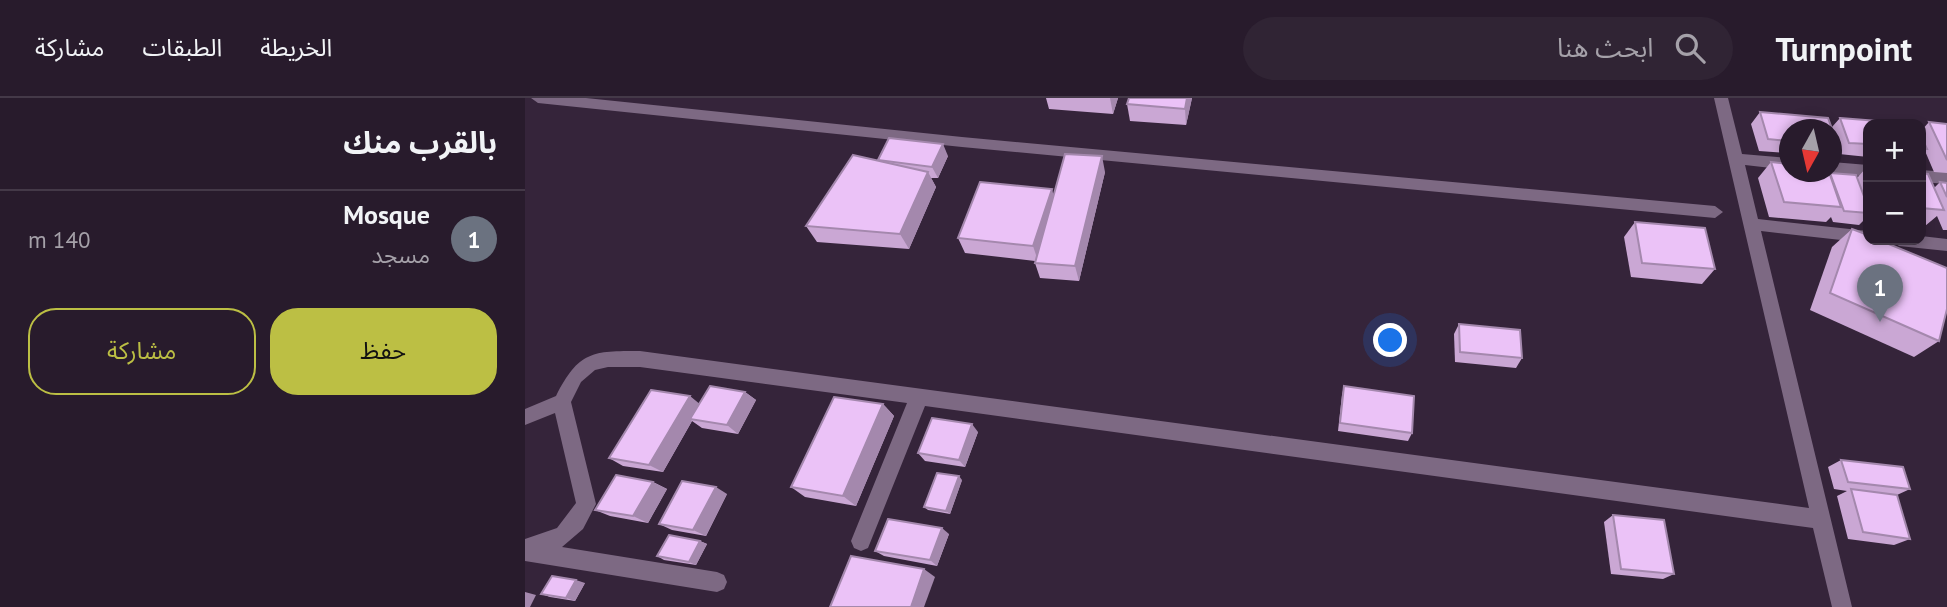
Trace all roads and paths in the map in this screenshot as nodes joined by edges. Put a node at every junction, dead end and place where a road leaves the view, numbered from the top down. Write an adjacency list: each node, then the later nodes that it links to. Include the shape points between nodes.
1 (538, 98): 9 (street)
2 (1716, 98): 3 (street)
3 (1735, 159): 4 (street); 10 (street)
4 (1779, 163)
5 (1842, 169): 6 (street)
6 (1863, 171)
7 (1926, 176): 8 (street)
8 (1947, 178)
9 (1715, 212)
10 (1750, 224): 11 (street); 17 (street)
11 (1863, 235)
12 (1926, 243): 13 (street)
13 (1947, 245)
14 (919, 397): 15 (street, via 640,359 608,359 575,376); 17 (street); 18 (street)
15 (562, 402): 16 (street); 19 (street, via 586,504 571,530 554,543)
16 (525, 417)
17 (1821, 519): 21 (street)
18 (861, 541)
19 (525, 550): 20 (street)
20 (717, 582)
21 (1842, 607)

